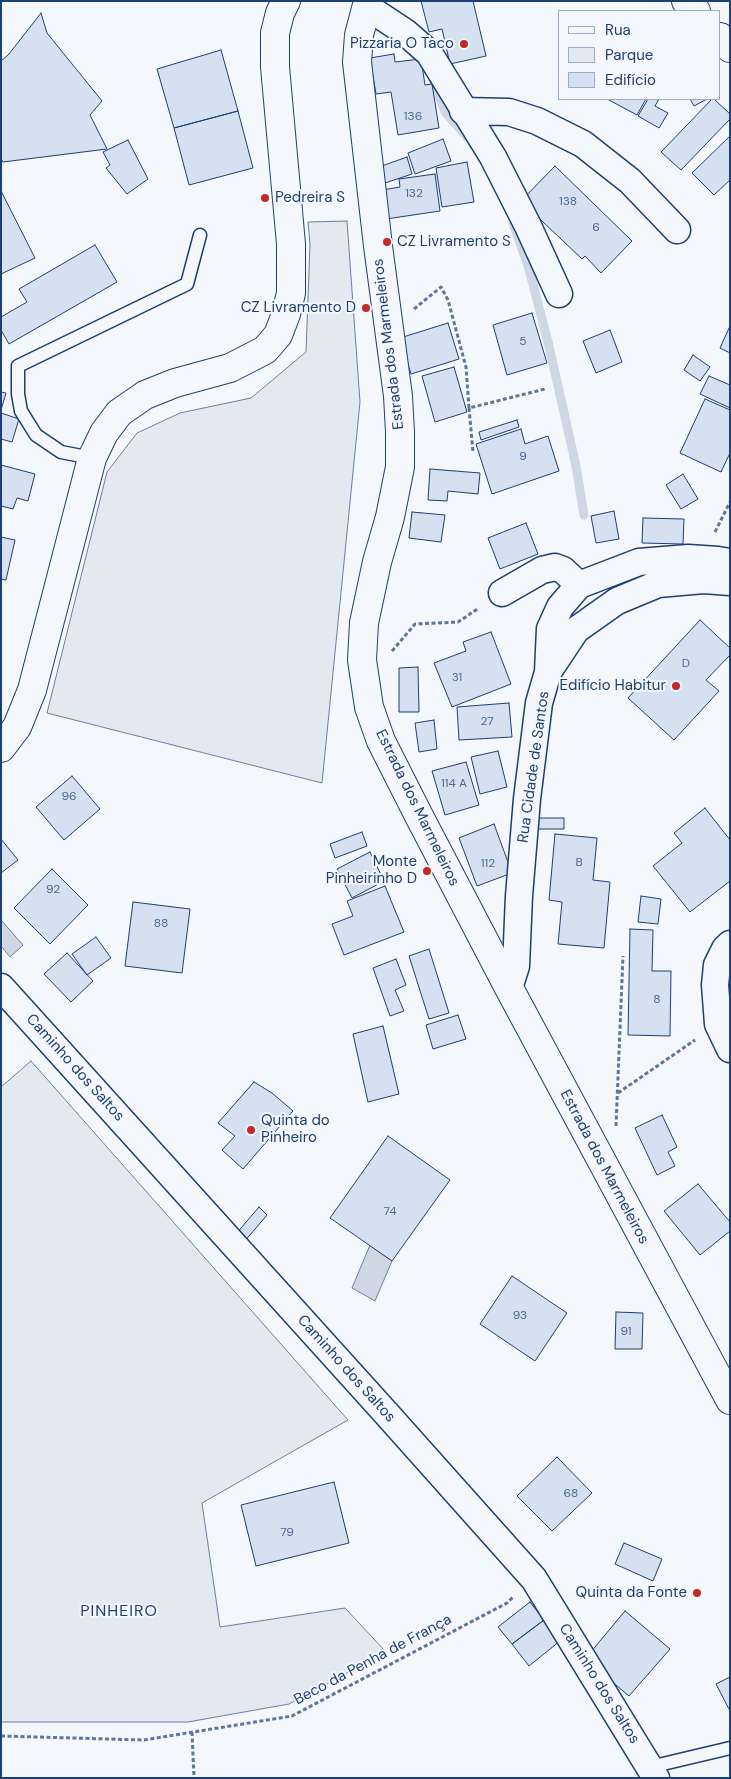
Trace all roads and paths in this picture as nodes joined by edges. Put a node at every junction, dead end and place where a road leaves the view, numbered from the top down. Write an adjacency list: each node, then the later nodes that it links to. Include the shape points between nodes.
1 (286, 1): 15 (main road, via 275,33 275,67 291,244 291,293 278,335 265,350 230,368 145,395 119,413 104,433)
2 (686, 1): 4 (main road)
3 (367, 4): 7 (street, Estrada dos Marmeleiros, via 429,53); 11 (main road, Estrada dos Marmeleiros, via 359,35 358,62)
4 (695, 10)
5 (721, 38): 6 (main road)
6 (730, 48)
7 (464, 111): 8 (street, via 509,112 537,121 583,144 630,181); 10 (street, Estrada dos Marmeleiros, via 493,157)
8 (677, 230)
9 (200, 235): 15 (lane, via 187,284 18,366 20,411 36,435 61,452)
10 (559, 294)
11 (389, 330): 13 (path, via 441,287 448,300 466,367); 26 (main road, Estrada dos Marmeleiros, via 398,396 400,467 364,623 362,660 369,707 381,741)
12 (545, 389): 13 (path)
13 (469, 408): 14 (path)
14 (473, 452)
15 (92, 458): 22 (main road, via 32,690 17,727)
16 (730, 562): 18 (street, via 688,558 639,562)
17 (730, 582): 21 (street, Rua Cidade de Santos, via 704,580 658,584 617,601 576,630)
18 (579, 585): 19 (street, via 555,567 542,570); 21 (street, via 560,607 550,629)
19 (502, 593): 20 (path, via 458,622)
20 (415, 624)
21 (548, 672): 26 (street, Rua Cidade de Santos, via 539,702 527,799 516,966)
22 (1, 748)
23 (730, 944): 27 (street, via 717,965)
24 (622, 956): 29 (path)
25 (1, 987): 32 (street, Caminho dos Saltos)
26 (509, 988): 31 (main road, Estrada dos Marmeleiros)
27 (718, 1024): 28 (street); 29 (path)
28 (730, 1049)
29 (617, 1094): 30 (path)
30 (616, 1130)
31 (730, 1400)
32 (534, 1579): 33 (path, Beco da Penha de França, via 507,1603 292,1716); 36 (street, Caminho dos Saltos)
33 (192, 1732): 34 (path, Beco da Penha de França, via 144,1740); 37 (path)
34 (1, 1736)
35 (730, 1748): 36 (lane)
36 (653, 1772)
37 (194, 1778)

